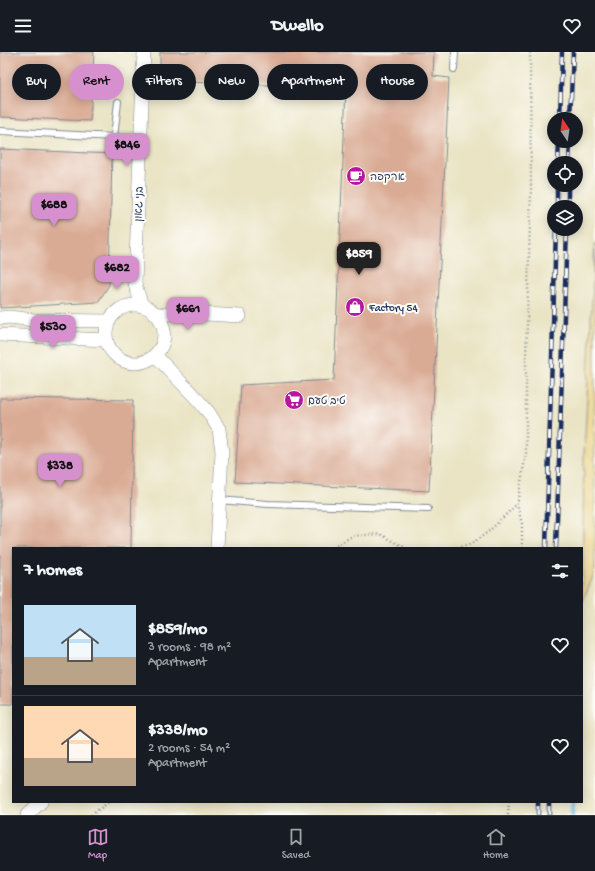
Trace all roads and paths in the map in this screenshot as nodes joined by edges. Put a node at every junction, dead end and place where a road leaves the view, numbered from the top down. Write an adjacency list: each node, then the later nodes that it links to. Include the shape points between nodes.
1 (144, 52): 7 (street, בני גאון)
2 (455, 52): 4 (lane)
3 (530, 52): 20 (path, via 531,190 526,454)
4 (454, 69)
5 (118, 102): 6 (lane, via 114,136)
6 (0, 131)
7 (134, 284): 8 (street, בני גאון); 9 (street, בני גאון)
8 (142, 306): 9 (street); 10 (street)
9 (122, 308): 14 (street)
10 (156, 314): 11 (street); 15 (street)
11 (206, 314): 12 (street); 15 (street)
12 (240, 316)
13 (0, 318): 14 (street)
14 (108, 321): 17 (street)
15 (163, 328): 18 (street, via 164,338)
16 (0, 335): 17 (street)
17 (106, 340): 18 (street, via 114,356 130,363 140,363)
18 (155, 355): 19 (street, via 197,399 219,429 222,452)
19 (219, 500): 21 (lane, via 268,504); 22 (street)
20 (517, 504): 25 (path, via 488,532 471,544); 26 (path, via 522,524)
21 (428, 508)
22 (217, 547)
23 (335, 547): 24 (path, via 352,536 380,534)
24 (404, 547)
25 (460, 547)
26 (522, 547)
27 (40, 803): 30 (street)
28 (108, 803): 31 (path)
29 (509, 803): 32 (path)
30 (26, 815)
31 (91, 815)
32 (508, 815)

